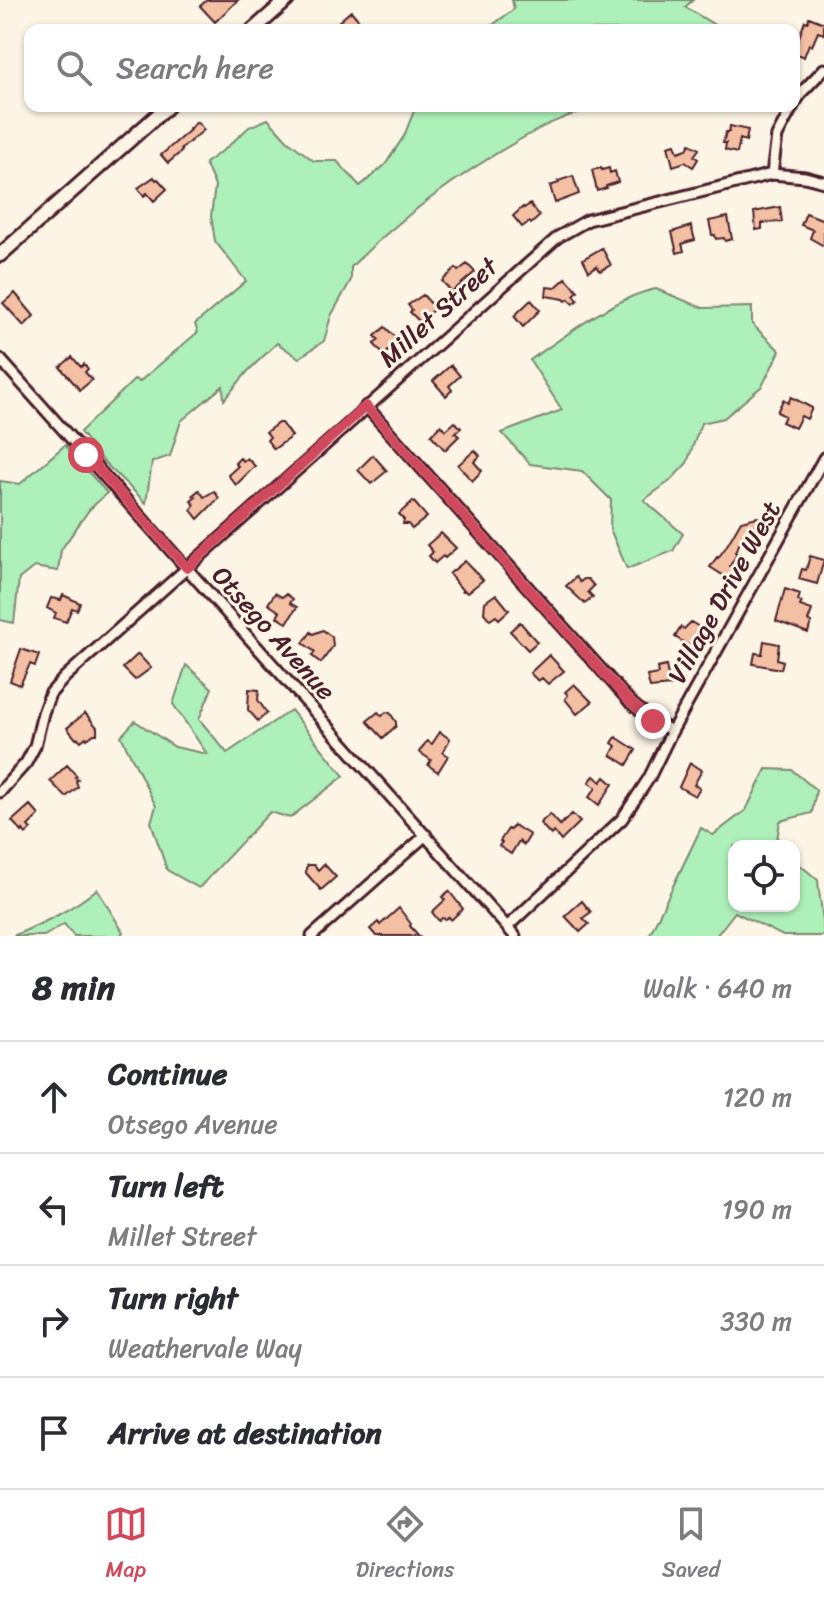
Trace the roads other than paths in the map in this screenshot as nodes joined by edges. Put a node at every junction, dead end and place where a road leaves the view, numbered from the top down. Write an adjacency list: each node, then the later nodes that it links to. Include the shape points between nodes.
1 (287, 0): 2 (street)
2 (260, 24)
3 (824, 69): 4 (street)
4 (800, 95)
5 (161, 112): 9 (street)
6 (789, 112): 7 (street, via 777,136)
7 (772, 174): 8 (street, Millet Street); 11 (street, Millet Street, via 588,220 558,237)
8 (824, 182)
9 (0, 255)
10 (0, 359): 13 (street, Otsego Avenue)
11 (366, 406): 13 (street, Millet Street); 14 (street, via 615,686)
12 (824, 458): 14 (street, Village Drive West)
13 (187, 568): 15 (street, Millet Street, via 50,694 30,755); 16 (street, Otsego Avenue)
14 (672, 731): 17 (street, Village Drive West, via 622,819)
15 (0, 792)
16 (426, 835): 17 (street, Otsego Avenue); 18 (street)
17 (507, 927): 19 (street, Otsego Avenue)
18 (312, 936)
19 (515, 936)

